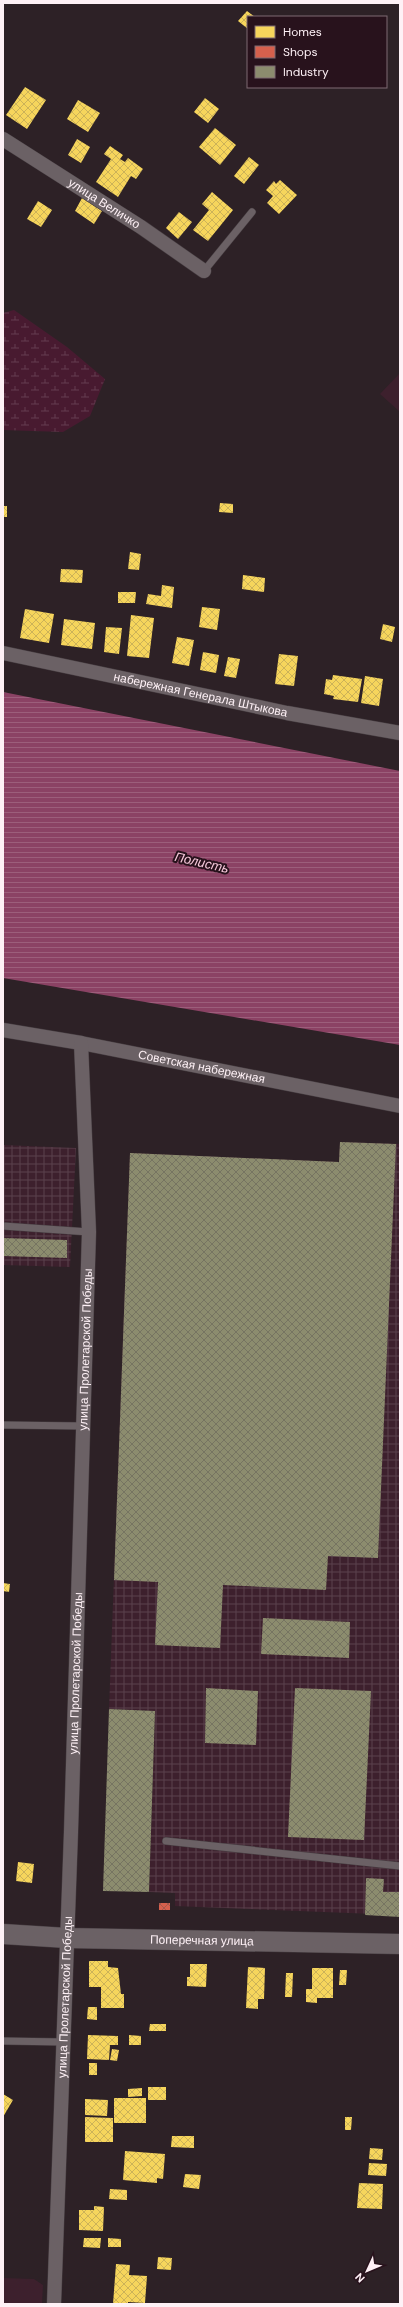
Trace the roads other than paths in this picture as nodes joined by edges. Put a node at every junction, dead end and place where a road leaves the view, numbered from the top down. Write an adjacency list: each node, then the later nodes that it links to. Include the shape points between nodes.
1 (3, 139): 3 (street, улица Величко)
2 (252, 212): 3 (lane)
3 (204, 271)
4 (3, 653): 5 (street, набережная Генерала Штыкова, via 287,713)
5 (400, 733)
6 (3, 1030): 7 (street, Советская набережная)
7 (81, 1043): 8 (street, Советская набережная); 10 (street, улица Пролетарской Победы)
8 (400, 1106)
9 (3, 1226): 10 (lane)
10 (89, 1232): 12 (street, улица Пролетарской Победы)
11 (3, 1425): 12 (lane)
12 (83, 1426): 16 (street, улица Пролетарской Победы)
13 (166, 1841): 14 (lane)
14 (400, 1866)
15 (3, 1934): 16 (street, Поперечная улица)
16 (67, 1938): 17 (street, Поперечная улица); 19 (street, улица Пролетарской Победы)
17 (400, 1944)
18 (3, 2041): 19 (lane)
19 (63, 2042): 20 (street, улица Пролетарской Победы)
20 (54, 2304)

